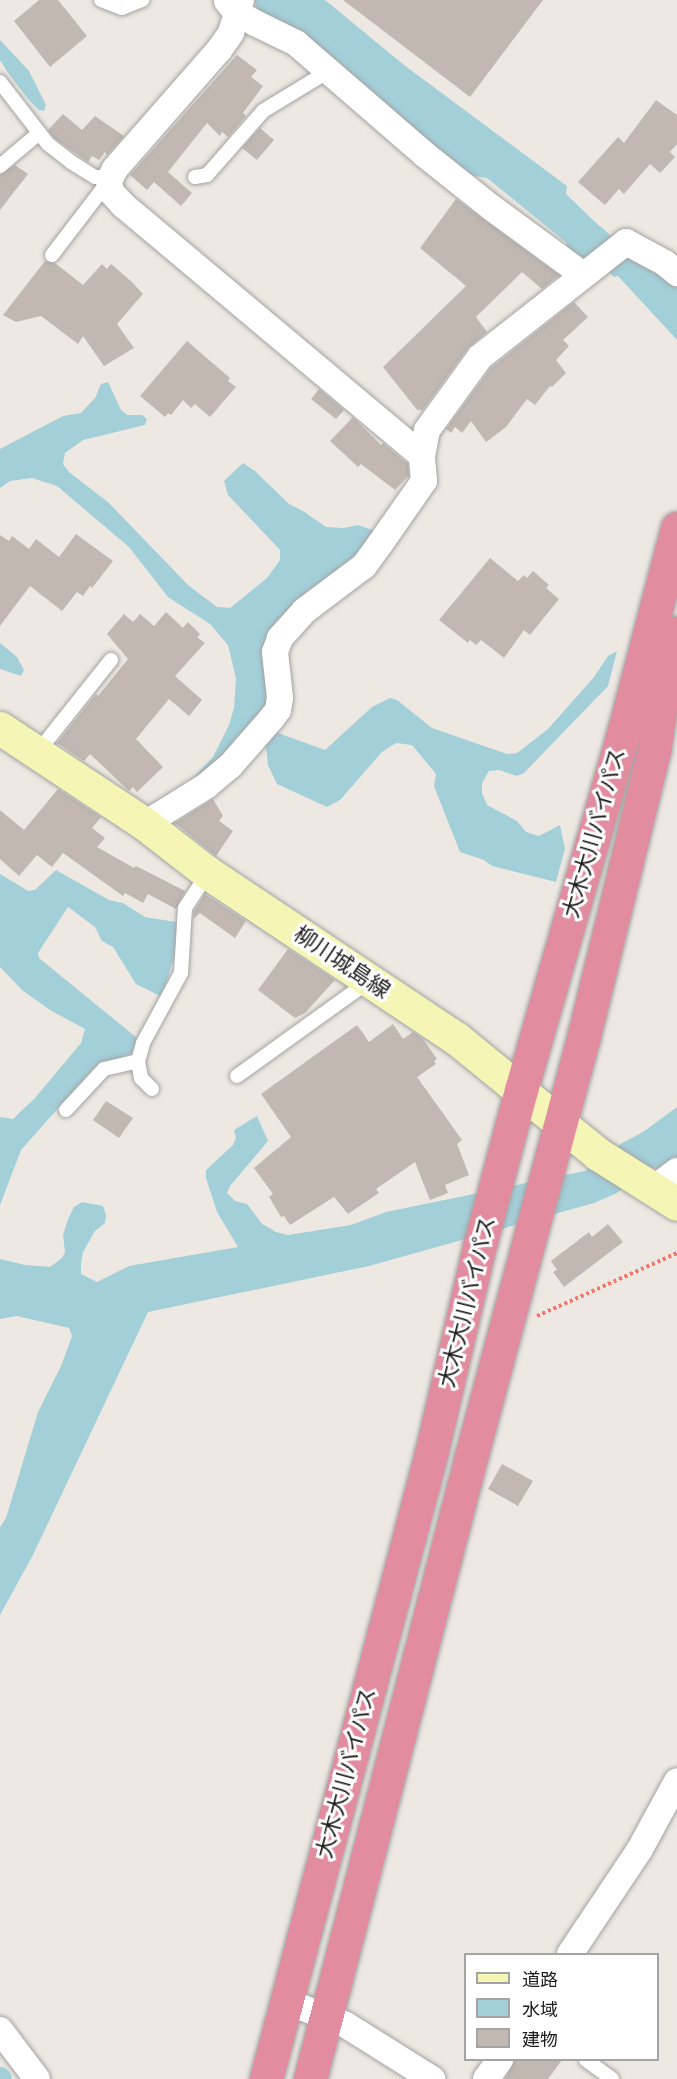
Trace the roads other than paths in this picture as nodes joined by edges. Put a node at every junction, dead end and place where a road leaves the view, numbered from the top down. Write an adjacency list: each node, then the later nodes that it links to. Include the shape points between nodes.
1 (101, 0): 2 (lane, via 122,8)
2 (142, 0)
3 (235, 4): 4 (street, via 296,43); 9 (street, via 231,33 219,50 115,169)
4 (327, 72): 8 (lane, via 263,111 207,175); 11 (street, via 492,208)
5 (0, 82): 6 (lane)
6 (39, 133): 7 (lane); 9 (lane, via 70,162)
7 (0, 166)
8 (195, 177)
9 (110, 181): 10 (lane); 13 (street, via 123,205)
10 (52, 255)
11 (586, 270): 12 (street, via 626,242); 13 (street, via 480,357 427,430)
12 (677, 273)
13 (422, 456): 19 (street, via 424,480 364,567 304,611 280,638 275,652 280,698 272,718 230,766)
14 (677, 528): 25 (highway, 大木大川バイパス, via 622,738)
15 (677, 633): 27 (highway, 大木大川バイパス, via 663,689 654,751)
16 (111, 660): 18 (lane)
17 (0, 728): 18 (main road, 柳川城島線)
18 (37, 753): 19 (main road, 柳川城島線)
19 (145, 824): 20 (main road, 柳川城島線)
20 (208, 873): 21 (main road, 柳川城島線); 22 (lane, via 185,908 181,973 143,1043)
21 (370, 981): 23 (lane); 25 (main road, 柳川城島線, via 457,1039)
22 (138, 1061): 24 (lane, via 141,1078); 26 (lane, via 104,1069)
23 (237, 1076)
24 (152, 1089)
25 (521, 1090): 27 (main road, 柳川城島線); 31 (highway, 大木大川バイパス, via 431,1454)
26 (66, 1110)
27 (561, 1124): 28 (main road, 柳川城島線, via 598,1154); 32 (highway, 大木大川バイパス)
28 (663, 1187)
29 (677, 1781): 30 (street, via 640,1848)
30 (571, 1953)
31 (286, 2001): 32 (street); 37 (highway, 大木大川バイパス)
32 (327, 2016): 38 (highway, 大木大川バイパス); 39 (street)
33 (0, 2031): 36 (street)
34 (499, 2061): 40 (street)
35 (587, 2061): 41 (lane)
36 (37, 2079)
37 (266, 2079)
38 (310, 2079)
39 (432, 2079)
40 (486, 2079)
41 (612, 2079)

